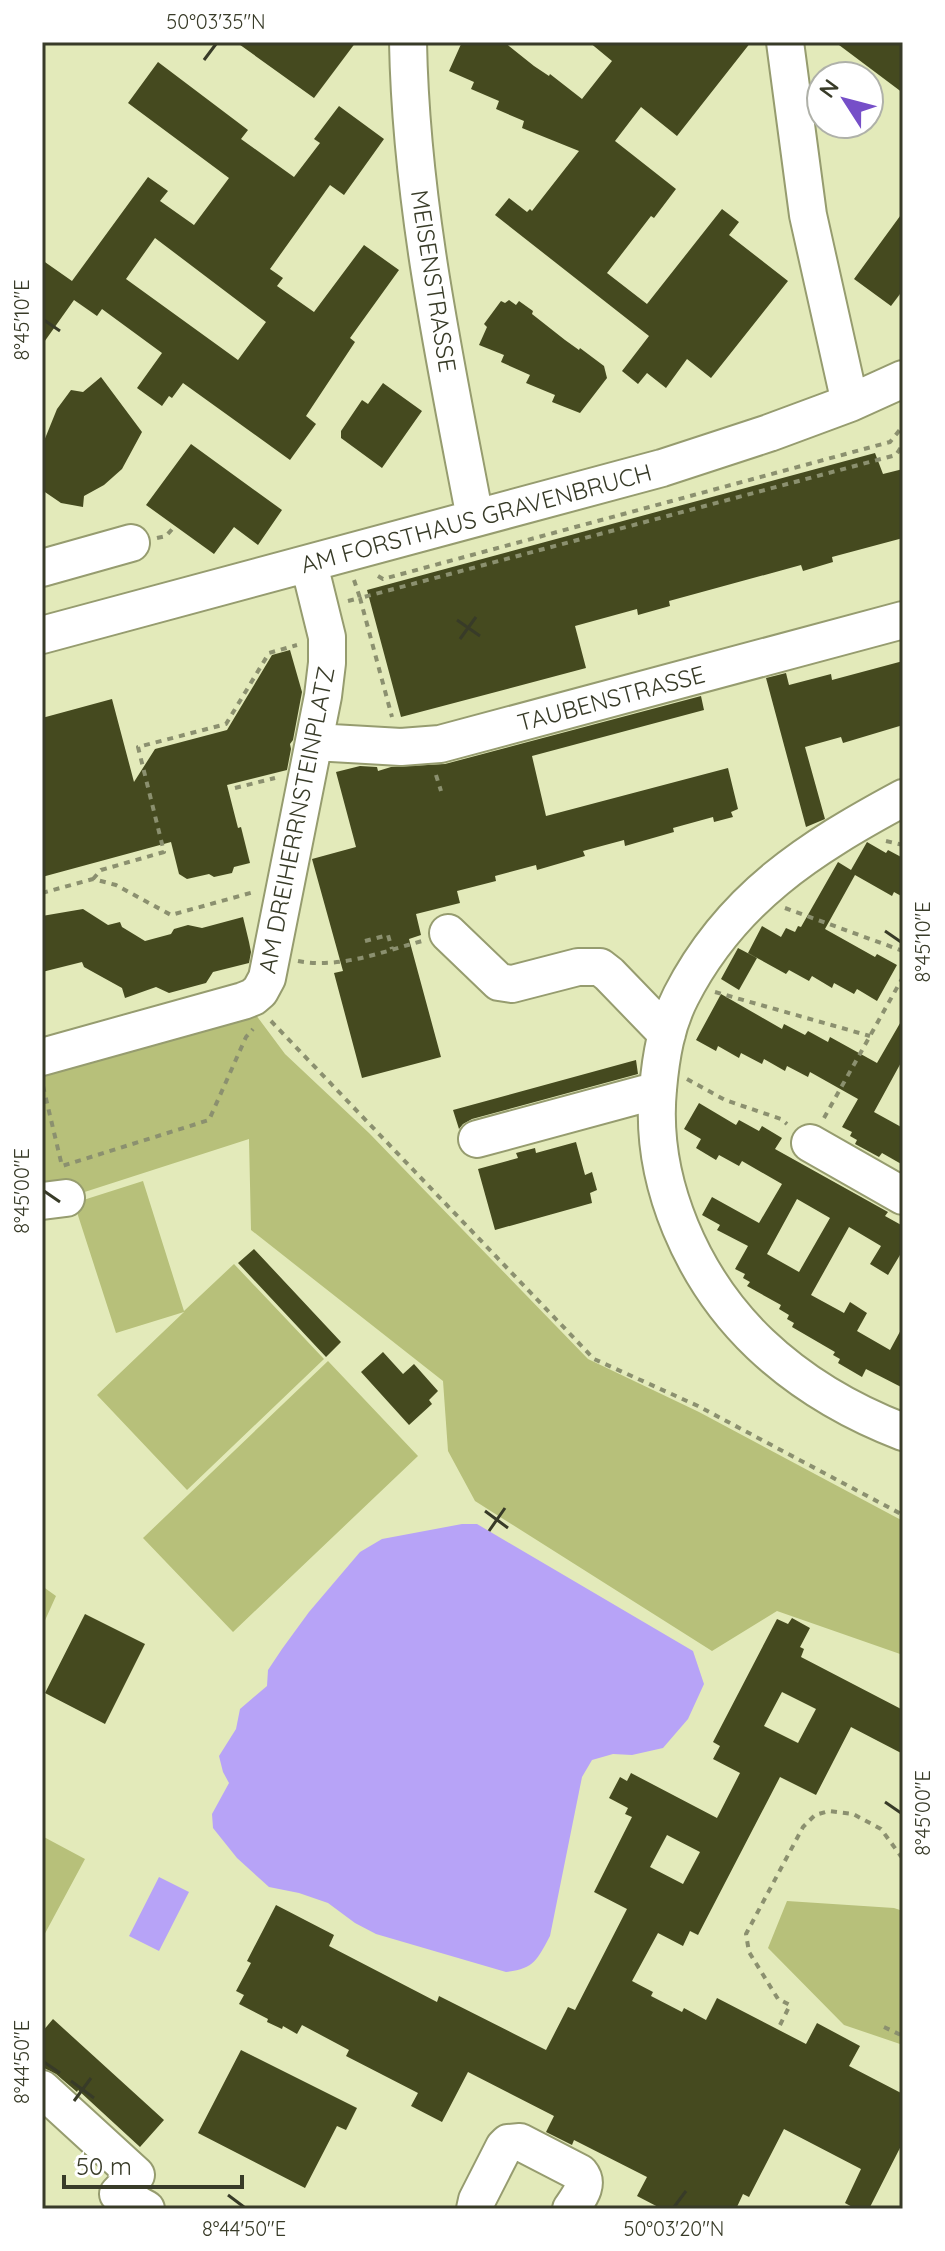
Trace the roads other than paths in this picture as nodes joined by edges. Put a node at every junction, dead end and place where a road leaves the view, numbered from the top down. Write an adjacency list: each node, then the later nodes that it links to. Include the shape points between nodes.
1 (408, 42): 5 (street, MEISENSTRASSE, via 431,285)
2 (785, 42): 4 (street, via 808,215)
3 (903, 379): 4 (street, AM FORSTHAUS GRAVENBRUCH)
4 (850, 403): 5 (street, AM FORSTHAUS GRAVENBRUCH, via 662,468)
5 (475, 518): 7 (street, AM FORSTHAUS GRAVENBRUCH)
6 (131, 543): 8 (street)
7 (309, 564): 10 (street, AM FORSTHAUS GRAVENBRUCH); 11 (street, AM DREIHERRNSTEINPLATZ, via 327,637)
8 (42, 568)
9 (903, 620): 11 (street, TAUBENSTRASSE, via 440,744)
10 (42, 635)
11 (312, 756): 14 (street, AM DREIHERRNSTEINPLATZ, via 267,978 260,991)
12 (903, 798): 15 (street, via 807,855 722,932 677,1006)
13 (448, 933): 15 (street, via 505,984 600,967)
14 (42, 1057)
15 (662, 1063): 16 (street); 19 (street, via 657,1134 662,1171 685,1237 722,1301 759,1343 806,1381 851,1410)
16 (477, 1139)
17 (810, 1143): 18 (street)
18 (903, 1196)
19 (903, 1432)
20 (42, 2089): 21 (street, via 136,2175 118,2194)
21 (146, 2209)
22 (475, 2209): 23 (street, via 504,2147 520,2142 580,2173 584,2184)
23 (571, 2209)

